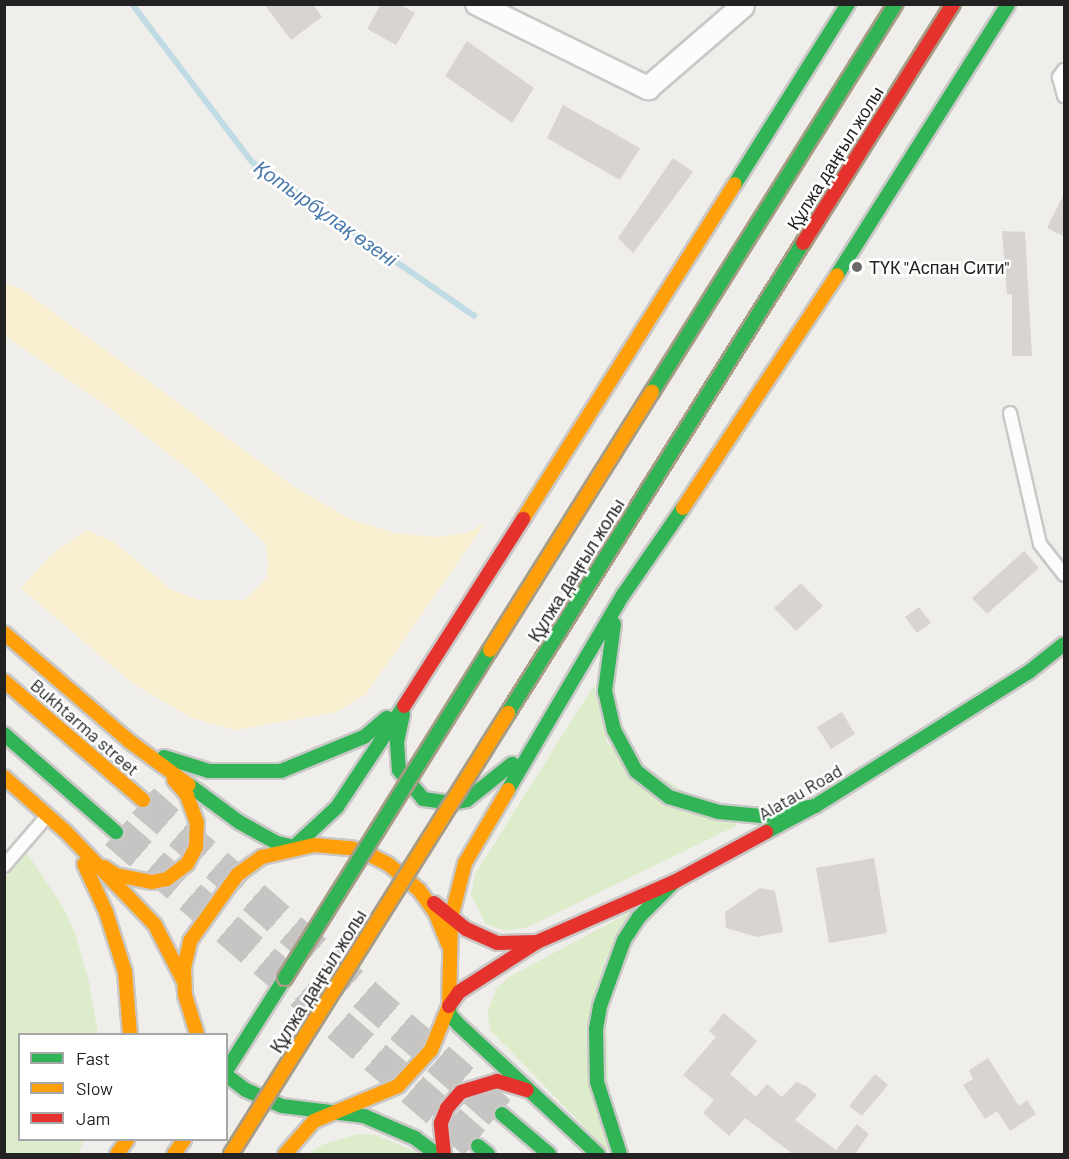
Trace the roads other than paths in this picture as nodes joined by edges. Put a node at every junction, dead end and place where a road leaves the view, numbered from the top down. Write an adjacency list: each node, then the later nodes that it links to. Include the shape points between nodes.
1 (477, 4): 6 (street, via 648,88)
2 (848, 4): 15 (main road)
3 (895, 4): 40 (main road, Құлжа даңғыл жолы, bridge)
4 (953, 4): 51 (main road, Құлжа даңғыл жолы, bridge)
5 (1008, 4): 11 (main road, via 771,380)
6 (742, 5)
7 (1065, 70): 8 (lane, via 1059,77)
8 (1065, 96)
9 (1010, 413): 10 (lane, via 1040,544)
10 (1065, 575)
11 (623, 595): 17 (main road); 23 (main road, via 612,632 605,692 614,730 636,771 669,797 719,812 762,816)
12 (4, 633): 19 (main road)
13 (1065, 644): 23 (main road, Alatau Road, via 1030,671)
14 (4, 681): 22 (main road, Bukhtarma street)
15 (419, 684): 16 (main road); 19 (main road, via 364,737 281,771 232,773 189,767)
16 (408, 701): 17 (main road, via 397,742 399,770 413,791 437,802 453,803 480,793 527,749); 28 (main road, via 337,807)
17 (548, 722): 32 (main road, via 465,863)
18 (4, 734): 26 (main road)
19 (129, 741): 20 (main road)
20 (153, 760): 27 (main road, via 187,795 195,809 197,837 187,864 167,879 133,880 116,875); 28 (main road, via 260,835)
21 (4, 777): 24 (main road)
22 (143, 800)
23 (815, 806): 30 (main road, Alatau Road)
24 (48, 815): 25 (main road); 29 (lane)
25 (65, 831): 27 (main road); 38 (main road, via 91,877 115,939 125,972)
26 (116, 831)
27 (80, 847): 35 (main road, via 155,925)
28 (294, 847): 31 (main road, via 351,848 388,864); 35 (main road, via 249,865 215,901 190,941)
29 (4, 866)
30 (674, 882): 33 (main road, Alatau Road); 57 (main road, via 639,916 624,940 600,1006 596,1029 597,1082)
31 (419, 890): 32 (main road); 34 (main road, via 441,925)
32 (451, 918): 33 (main road, via 497,943); 34 (main road)
33 (537, 942): 36 (main road, via 459,992)
34 (452, 965): 36 (main road)
35 (184, 981): 37 (main road); 39 (main road)
36 (449, 1006): 42 (main road, via 453,1019); 43 (main road, via 436,1041 409,1076 381,1095)
37 (178, 1028)
38 (130, 1033)
39 (197, 1033)
40 (228, 1070)
41 (228, 1075): 43 (main road, via 246,1090 282,1106)
42 (527, 1090): 54 (main road, via 497,1081 461,1092 447,1108 441,1123); 56 (main road)
43 (340, 1110): 52 (main road, via 314,1121); 53 (main road, via 390,1126)
44 (502, 1114): 55 (main road)
45 (111, 1141): 48 (main road)
46 (126, 1141): 49 (main road)
47 (183, 1141): 50 (main road)
48 (105, 1155)
49 (117, 1155)
50 (174, 1155)
51 (231, 1155)
52 (285, 1155)
53 (436, 1155)
54 (444, 1155)
55 (549, 1155)
56 (598, 1155)
57 (620, 1155)

